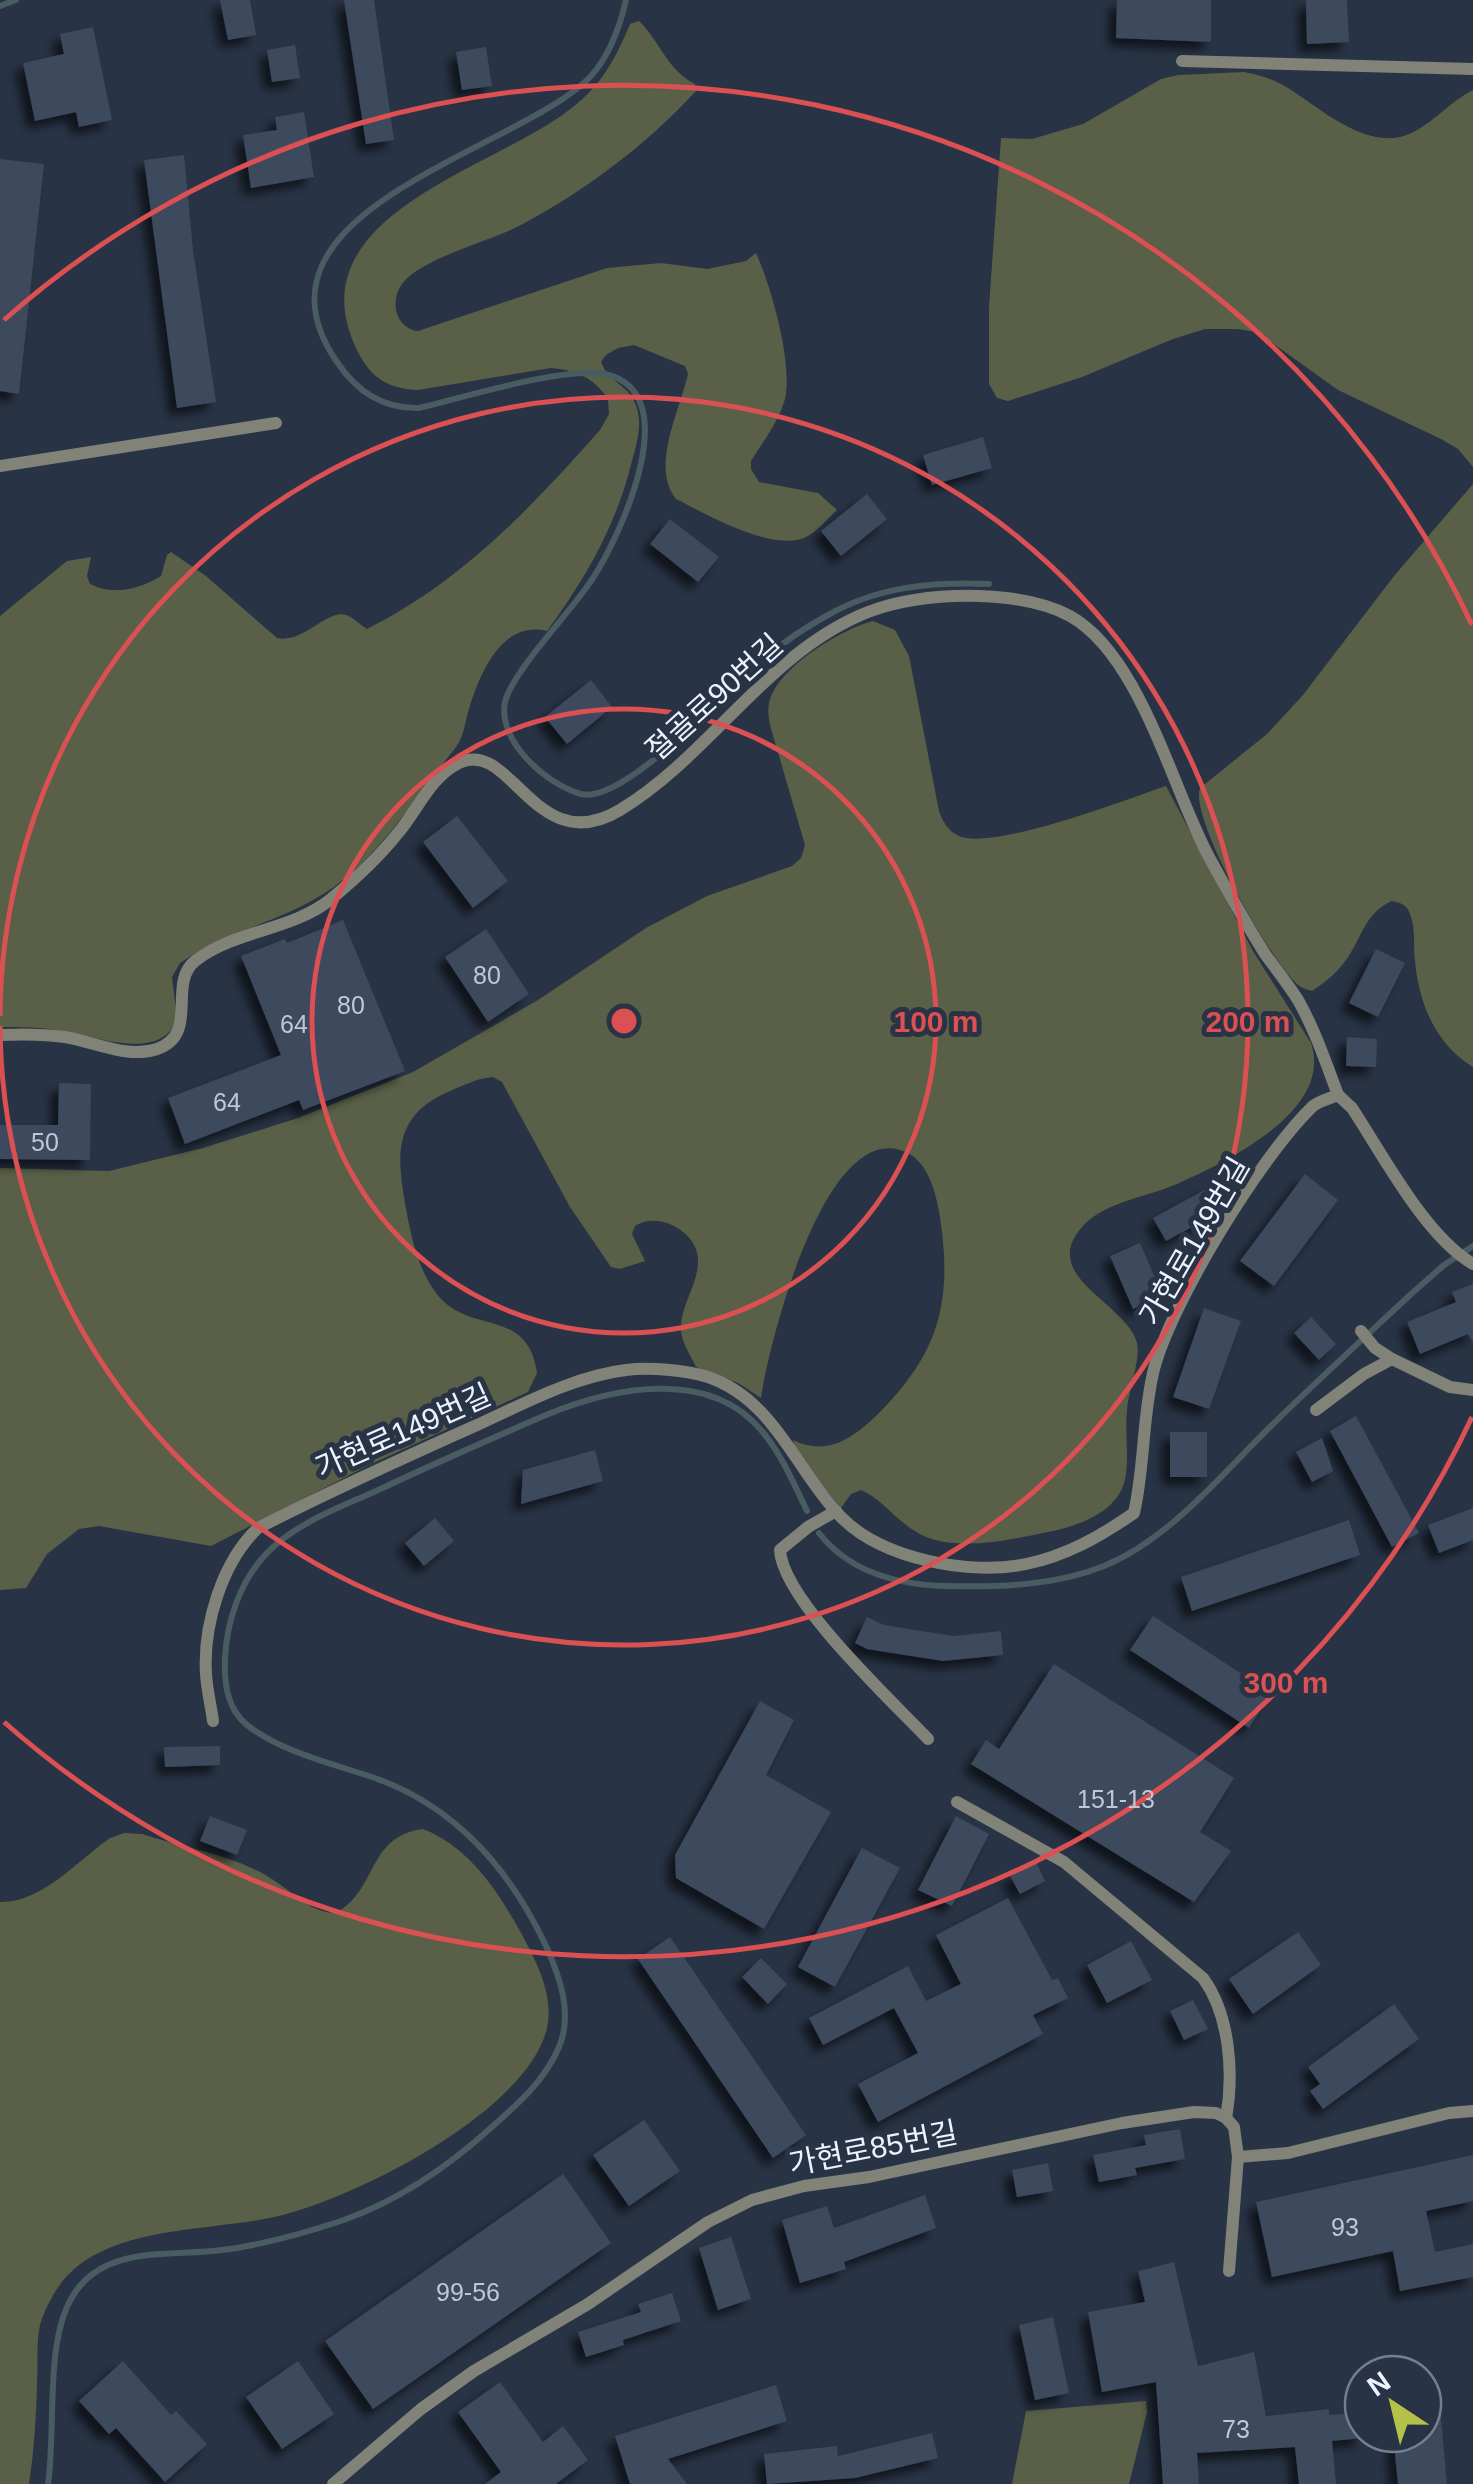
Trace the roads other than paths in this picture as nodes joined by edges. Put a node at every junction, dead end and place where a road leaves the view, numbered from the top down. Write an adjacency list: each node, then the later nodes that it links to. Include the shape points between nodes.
1 (1182, 61): 2 (lane)
2 (1473, 69)
3 (276, 423): 4 (lane)
4 (0, 466)
5 (0, 1035): 6 (lane, 절골로90번길, via 65,1037 121,1050 165,1046 177,1035 186,973 195,961 328,902 397,835 452,766 483,759 556,818 598,821 654,784 820,636 914,600 1008,596 1070,616 1119,664 1204,848 1298,1000)
6 (1338, 1095): 7 (lane, via 1436,1234); 12 (lane, 가현로149번길, via 1313,1105 1263,1168 1174,1318 1143,1421 1134,1513 1064,1552 1024,1565 972,1566 906,1556 869,1540)
7 (1473, 1264)
8 (1361, 1331): 9 (lane)
9 (1392, 1359): 10 (lane, via 1450,1387); 11 (lane)
10 (1473, 1390)
11 (1316, 1410)
12 (836, 1510): 13 (lane, 가현로149번길, via 773,1423 745,1396 708,1377 626,1370 578,1382 324,1494 241,1543 211,1621 206,1672); 14 (lane, via 788,1541 780,1550 781,1565 822,1625)
13 (214, 1721)
14 (928, 1739)
15 (957, 1802): 17 (lane, via 1064,1862 1202,1978 1217,2004 1229,2059)
16 (1473, 2111): 18 (lane, via 1288,2153)
17 (1226, 2118): 18 (lane); 20 (lane, 가현로85번길, via 1194,2112 1142,2120 752,2200 474,2371)
18 (1238, 2157): 19 (lane)
19 (1229, 2271)
20 (333, 2484)

